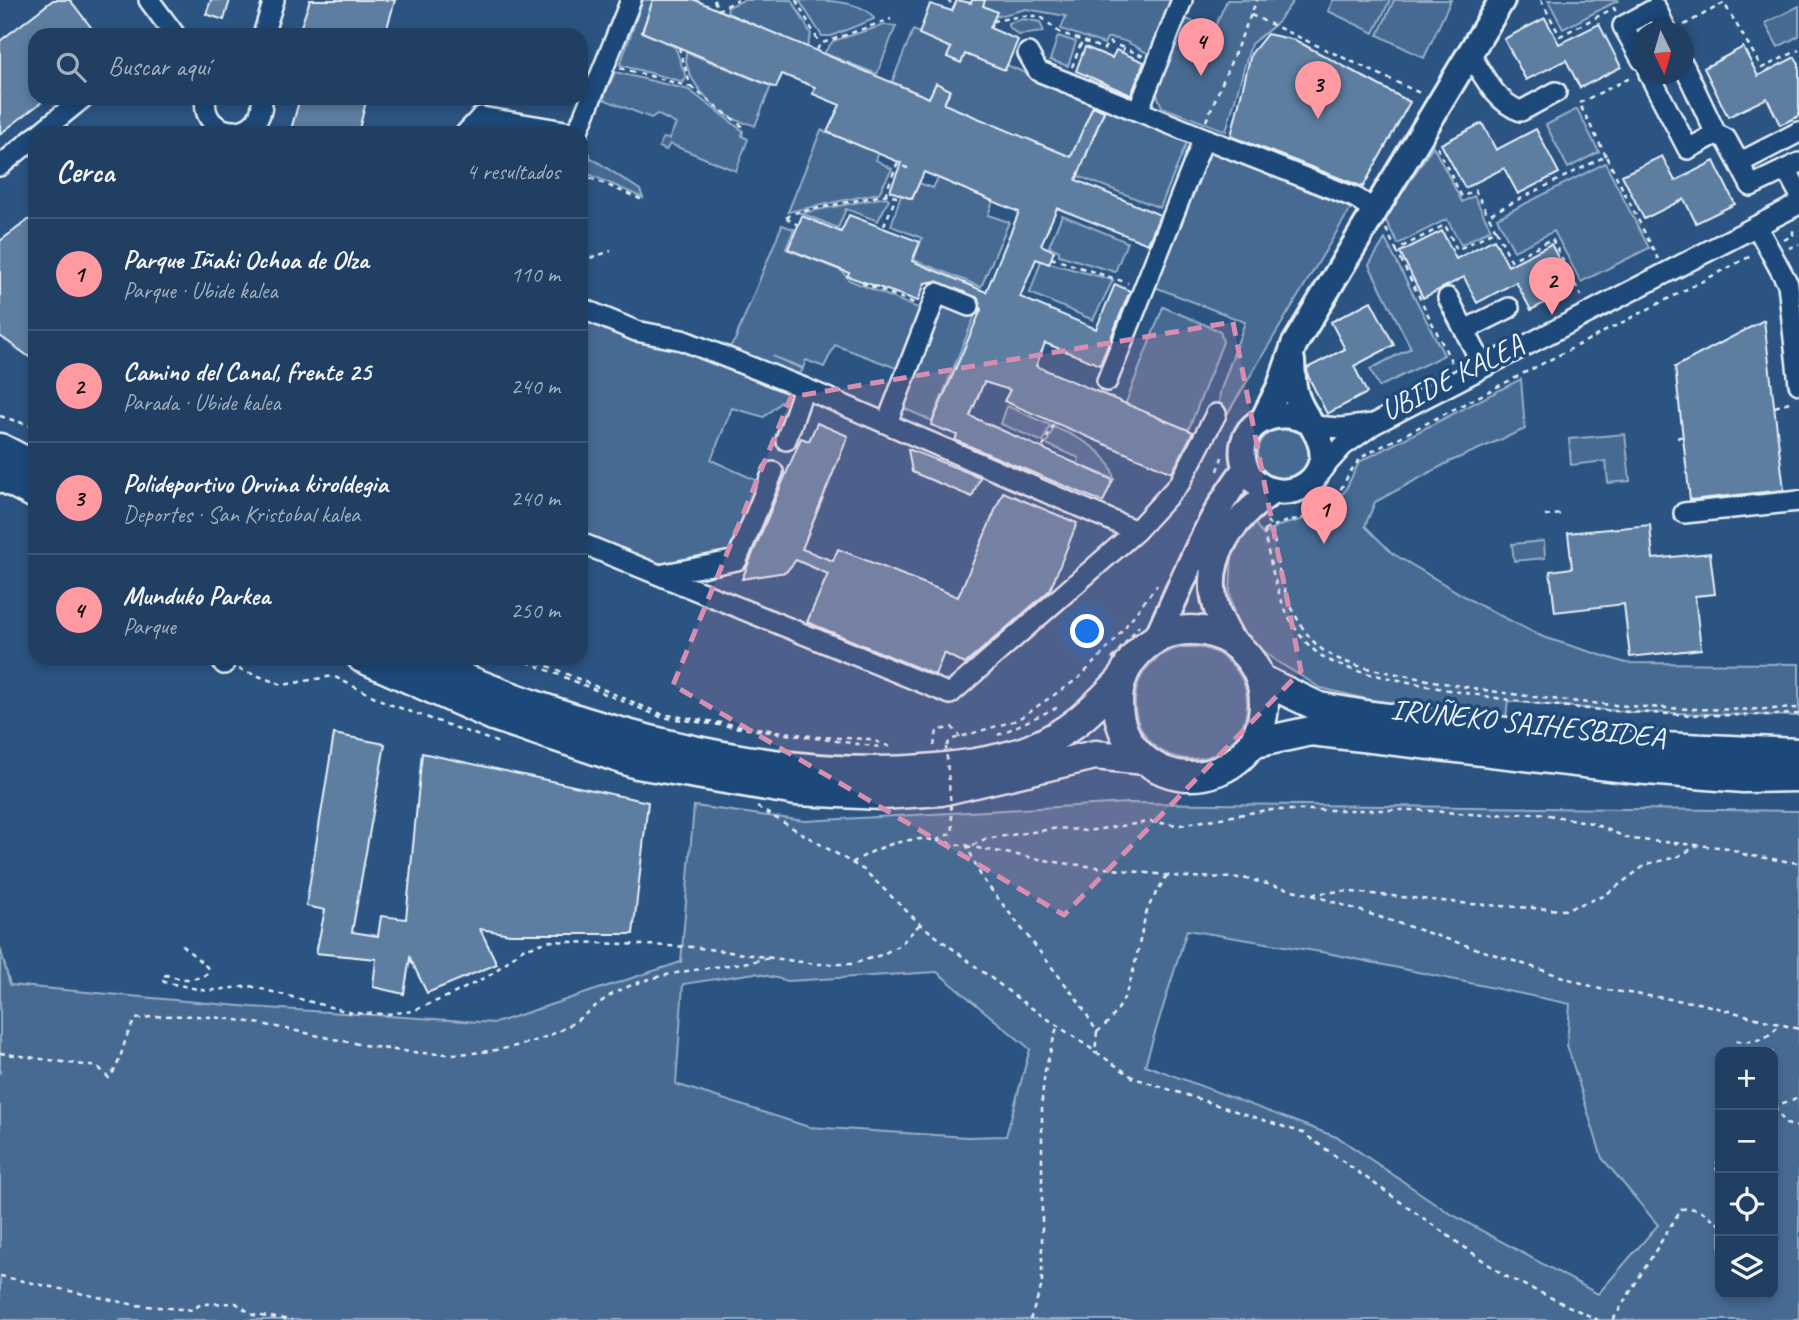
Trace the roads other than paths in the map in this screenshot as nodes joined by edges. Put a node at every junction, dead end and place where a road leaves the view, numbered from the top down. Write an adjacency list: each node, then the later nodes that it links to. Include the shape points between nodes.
1 (149, 0): 9 (street)
2 (274, 0): 10 (street)
3 (631, 0): 26 (street)
4 (1182, 0): 20 (street)
5 (1502, 0): 13 (main road)
6 (1632, 21): 7 (street, via 1656,8)
7 (1668, 21)
8 (1631, 22): 11 (street, via 1623,26)
9 (170, 28)
10 (265, 28)
11 (1631, 40)
12 (1028, 53): 20 (street, via 1038,71)
13 (1470, 54): 16 (street, via 1501,101 1511,108 1521,111); 35 (main road)
14 (1653, 84): 29 (street, via 1688,149)
15 (1692, 84): 29 (street)
16 (1556, 92)
17 (74, 105): 21 (street)
18 (206, 105): 22 (street, via 211,121)
19 (261, 105): 23 (street, via 260,116)
20 (1138, 111): 27 (street)
21 (49, 126)
22 (226, 126)
23 (247, 126)
24 (473, 126): 25 (street, via 481,117)
25 (535, 126)
26 (580, 126)
27 (1202, 130): 35 (street); 46 (street)
28 (1799, 132): 31 (street)
29 (1716, 134): 31 (street, via 1726,139)
30 (28, 143): 32 (street)
31 (1738, 163): 33 (street, via 1751,186)
32 (0, 166)
33 (1793, 166): 34 (street)
34 (1799, 193)
35 (1376, 211): 44 (main road)
36 (1796, 214): 37 (street, UBIDE KALEA)
37 (1757, 226): 38 (street); 45 (street, UBIDE KALEA)
38 (1794, 281): 48 (street)
39 (1448, 298): 43 (street)
40 (969, 306): 51 (street, via 937,293)
41 (1509, 308): 43 (street)
42 (588, 311): 47 (street, via 636,331 682,340)
43 (1465, 330): 45 (street)
44 (1291, 352): 50 (main road); 52 (main road, via 1294,390)
45 (1483, 366): 53 (street, UBIDE KALEA)
46 (1107, 381)
47 (804, 388): 51 (street); 54 (street)
48 (1796, 393)
49 (1216, 414): 65 (street, via 1180,483)
50 (1264, 418): 52 (main road, via 1285,414); 57 (main road, via 1254,425 1244,446)
51 (887, 423): 65 (street)
52 (1309, 423): 53 (street, UBIDE KALEA, via 1340,428); 60 (main road, via 1322,446)
53 (1374, 424): 60 (street, UBIDE KALEA, via 1343,446)
54 (786, 440)
55 (0, 447): 56 (highway)
56 (28, 462)
57 (1246, 468): 62 (main road); 68 (main road)
58 (773, 472): 67 (street, via 737,560)
59 (0, 475): 61 (highway)
60 (1314, 478): 62 (main road, via 1295,491)
61 (28, 490)
62 (1262, 499): 69 (main road, via 1237,519 1214,565 1217,610)
63 (1799, 501): 64 (street)
64 (1684, 513)
65 (1136, 531): 67 (street, via 950,694)
66 (588, 545): 67 (street)
67 (658, 575)
68 (1150, 630): 69 (highway, via 1196,631); 72 (highway, via 1142,649)
69 (1234, 645): 73 (highway, via 1250,660)
70 (378, 665): 76 (highway, via 493,716 637,764 796,791 882,795 941,791 1095,755)
71 (432, 665): 72 (highway, via 490,691 636,736 774,764 851,771 967,765 1029,749 1083,720)
72 (1113, 673): 76 (highway, via 1120,723)
73 (1260, 679): 74 (highway, via 1263,713); 75 (highway, IRUÑEKO SAIHESBIDEA, via 1319,706 1371,716 1615,745)
74 (1251, 744): 76 (highway, via 1235,762 1213,773 1189,776 1166,772); 77 (highway, IRUÑEKO SAIHESBIDEA, via 1311,731 1635,769 1743,778)
75 (1799, 753)
76 (1145, 761)
77 (1799, 777)

